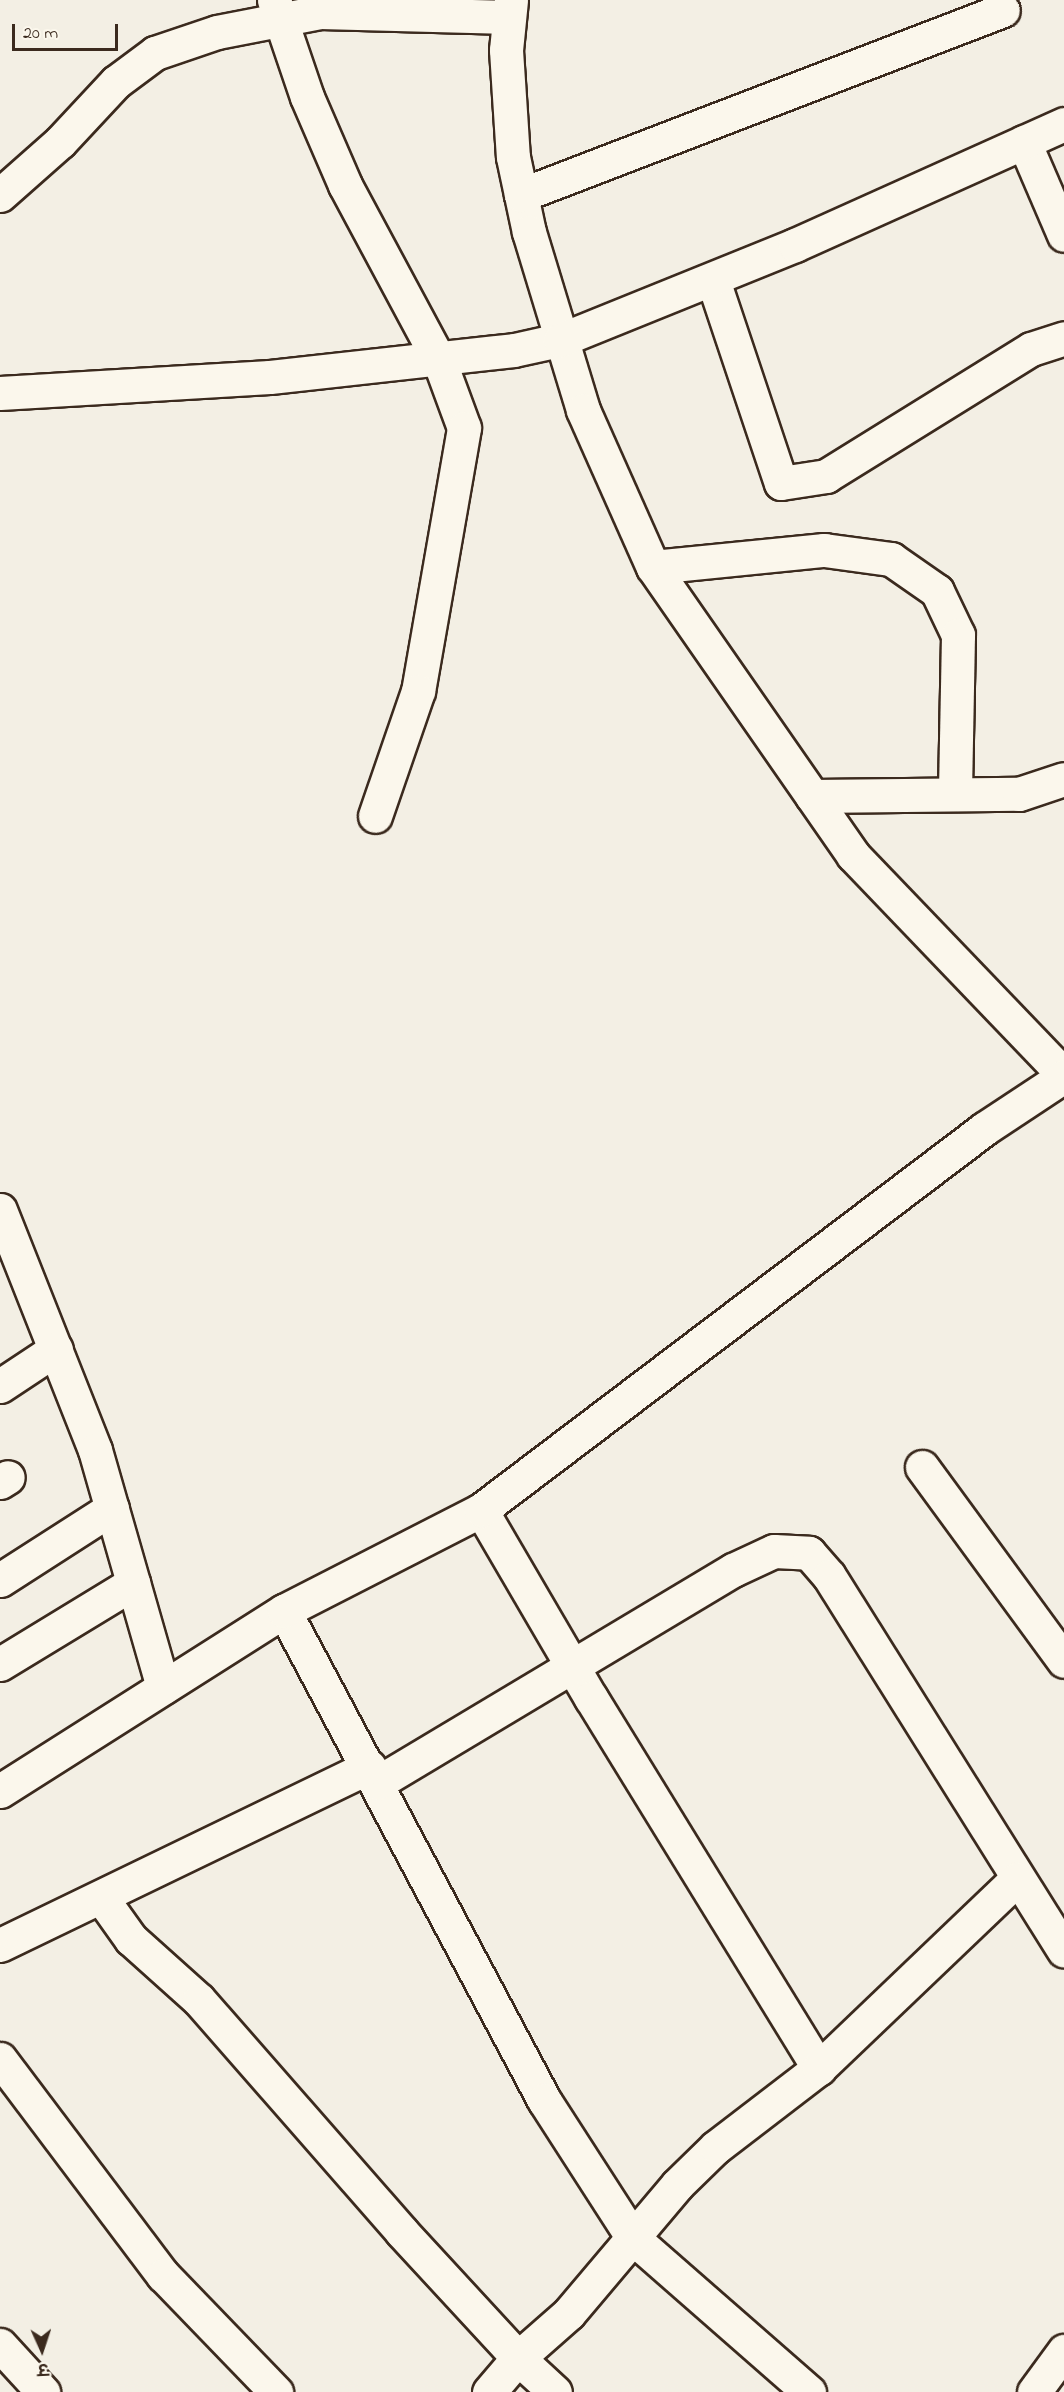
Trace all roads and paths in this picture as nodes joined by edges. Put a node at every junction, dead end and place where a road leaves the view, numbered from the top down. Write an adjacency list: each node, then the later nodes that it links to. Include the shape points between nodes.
1 (510, 9): 2 (street); 7 (street, via 508,86 513,157)
2 (277, 10): 6 (street, via 155,53 116,81 60,142); 12 (street, via 345,185)
3 (1003, 10): 7 (street)
4 (1064, 124): 5 (street)
5 (1024, 142): 8 (street); 9 (street)
6 (0, 195)
7 (521, 195): 11 (street)
8 (1064, 235)
9 (713, 280): 10 (street, via 781,483 826,476 1031,349); 11 (street)
10 (1064, 338)
11 (560, 340): 12 (street); 14 (street, via 583,410)
12 (439, 360): 13 (street, via 270,377); 18 (street, via 464,428 418,691)
13 (0, 393)
14 (653, 567): 16 (street, via 824,550 891,559 937,591 958,635); 17 (street)
15 (1064, 778): 16 (street, via 1019,794)
16 (955, 794): 17 (street)
17 (812, 796): 19 (street, via 853,855)
18 (375, 816)
19 (1064, 1076): 25 (street, via 984,1129)
20 (0, 1210): 21 (street)
21 (56, 1349): 22 (street); 24 (street, via 95,1450)
22 (0, 1386)
23 (922, 1467): 29 (street)
24 (112, 1509): 26 (street); 27 (street)
25 (481, 1510): 28 (street); 31 (street)
26 (0, 1580)
27 (133, 1583): 30 (street); 32 (street)
28 (284, 1611): 32 (street); 33 (street)
29 (1064, 1661)
30 (0, 1665)
31 (573, 1669): 33 (street); 35 (street, via 733,1570 774,1551 810,1553 829,1576); 40 (street)
32 (162, 1687): 34 (street)
33 (373, 1775): 36 (street); 41 (street, via 544,2100)
34 (0, 1791)
35 (1017, 1879): 38 (street); 40 (street)
36 (101, 1897): 37 (street); 44 (street, via 131,1939 199,2000)
37 (0, 1945)
38 (1064, 1950)
39 (0, 2059): 46 (street, via 163,2276)
40 (819, 2068): 41 (street, via 716,2147 677,2185)
41 (633, 2238): 44 (street, via 569,2313); 49 (street)
42 (0, 2345): 45 (street)
43 (1064, 2352): 50 (street)
44 (518, 2358): 47 (street); 48 (street)
45 (43, 2392)
46 (276, 2392)
47 (489, 2392)
48 (555, 2392)
49 (809, 2392)
50 (1034, 2392)

